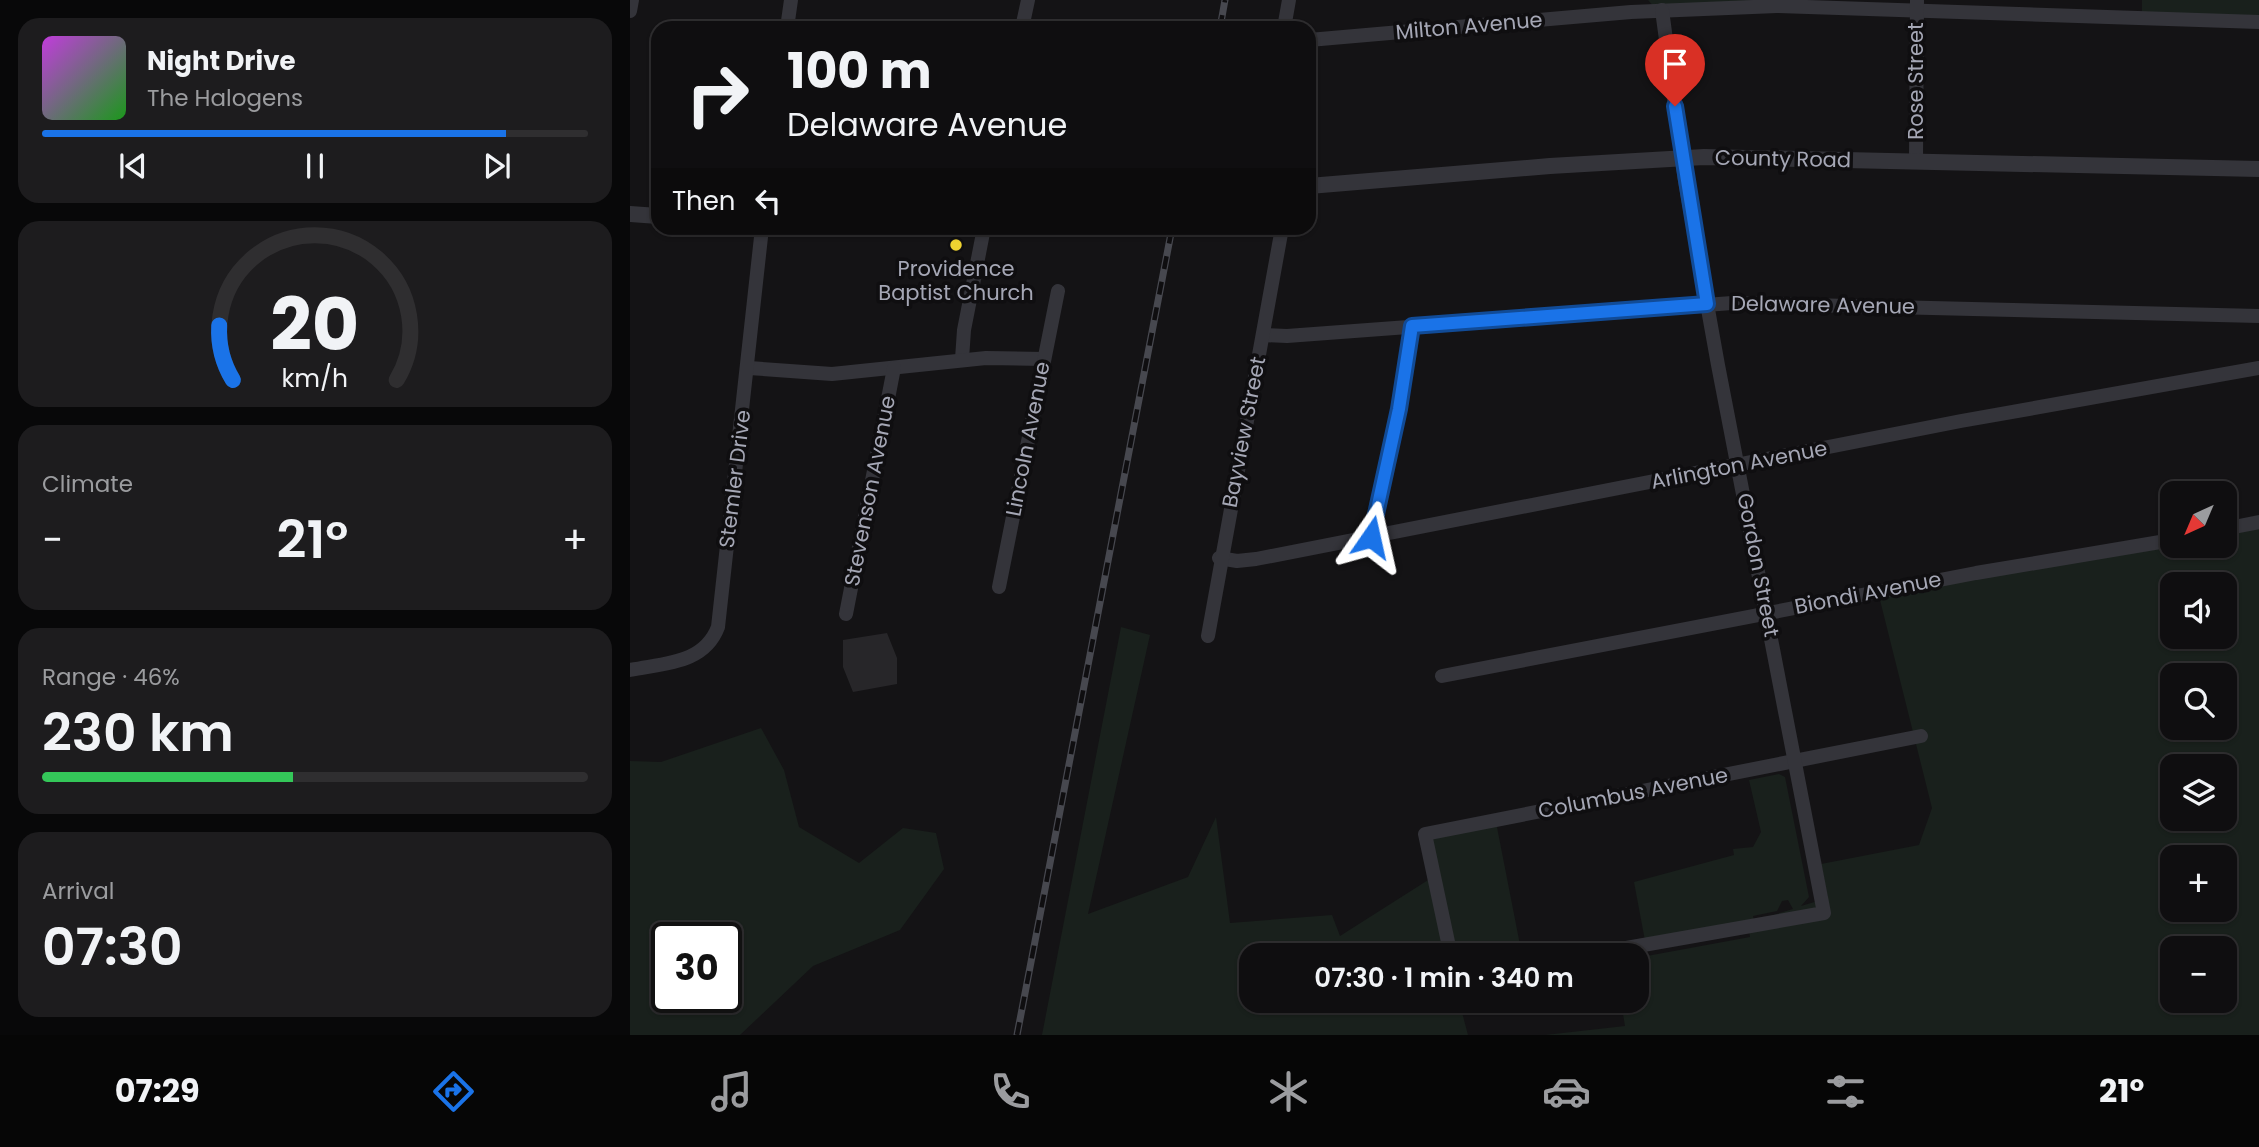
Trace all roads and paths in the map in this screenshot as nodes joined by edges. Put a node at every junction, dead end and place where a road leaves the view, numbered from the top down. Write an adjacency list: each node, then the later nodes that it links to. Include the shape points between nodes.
1 (632, 0): 7 (street)
2 (791, 0): 8 (street)
3 (1028, 0): 9 (street)
4 (1289, 0): 10 (street)
5 (1917, 5): 6 (street, Milton Avenue); 11 (street, Milton Avenue); 14 (street, Rose Street)
6 (1662, 10): 12 (street, Milton Avenue); 13 (street, Gordon Street)
7 (630, 11)
8 (788, 21)
9 (1024, 21)
10 (1285, 21)
11 (2259, 22)
12 (1316, 39)
13 (1682, 158): 14 (street, County Road); 16 (street, County Road); 23 (street, Gordon Street)
14 (1916, 161): 15 (street, County Road)
15 (2259, 169)
16 (1316, 185)
17 (630, 214): 18 (street)
18 (651, 216)
19 (761, 235): 29 (street, Stemler Drive)
20 (983, 235): 27 (street)
21 (1281, 235): 26 (street, Bayview Street)
22 (1058, 291): 28 (street, Lincoln Avenue)
23 (1707, 304): 24 (street, Delaware Avenue); 25 (street, Delaware Avenue); 32 (street, Gordon Street)
24 (2259, 316)
25 (1412, 326): 26 (street, Delaware Avenue); 35 (street)
26 (1263, 335): 37 (street, Bayview Street)
27 (962, 359): 28 (street); 30 (street)
28 (1044, 359): 38 (street, Lincoln Avenue)
29 (748, 368): 30 (street, via 832,374); 42 (street, Stemler Drive, via 718,627 713,639 689,659)
30 (894, 368): 40 (street, Stevenson Avenue)
31 (2259, 368): 32 (street, Arlington Avenue)
32 (1738, 465): 35 (street, Arlington Avenue); 39 (street, Gordon Street)
33 (2259, 522): 34 (street)
34 (2237, 526)
35 (1371, 537): 37 (street, Arlington Avenue, via 1256,559)
36 (2160, 542): 39 (street, Biondi Avenue)
37 (1219, 558): 41 (street, Bayview Street)
38 (999, 587)
39 (1767, 612): 43 (street, Biondi Avenue); 45 (street, Gordon Street)
40 (846, 614)
41 (1208, 636)
42 (630, 670)
43 (1441, 676)
44 (1921, 736): 45 (street, Columbus Avenue)
45 (1795, 761): 46 (street, Columbus Avenue, via 1425,834); 47 (street, Gordon Street, via 1824,913)
46 (1448, 943)
47 (1649, 944)

